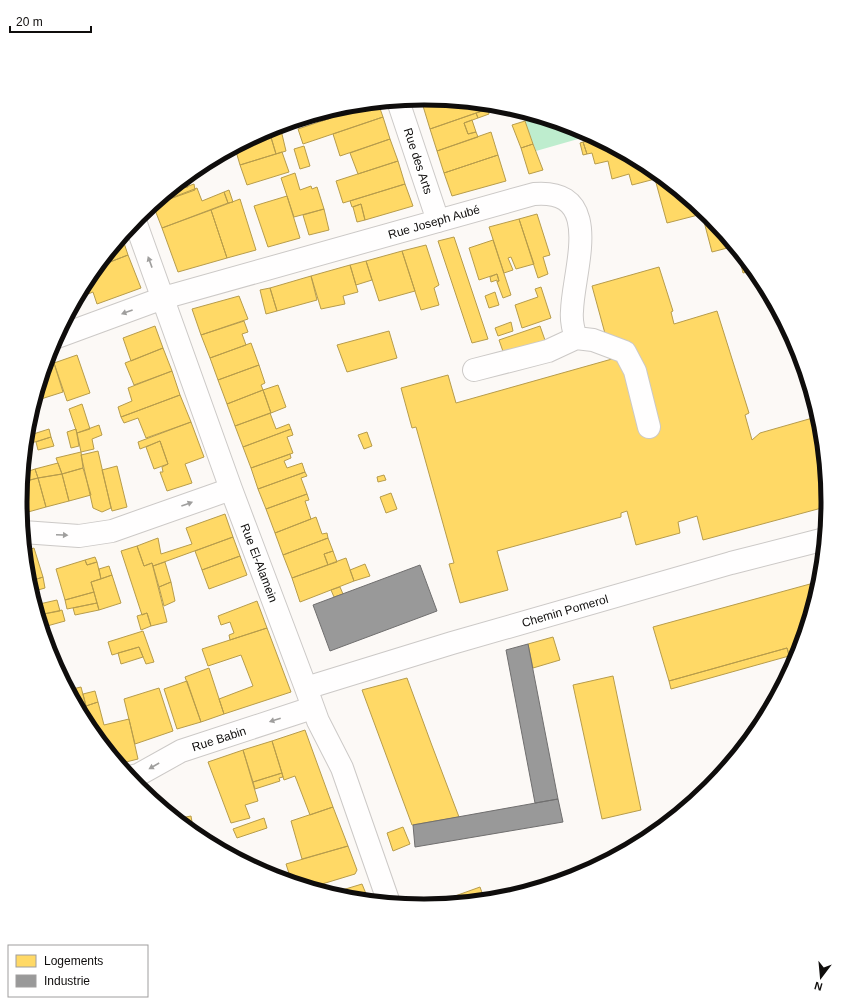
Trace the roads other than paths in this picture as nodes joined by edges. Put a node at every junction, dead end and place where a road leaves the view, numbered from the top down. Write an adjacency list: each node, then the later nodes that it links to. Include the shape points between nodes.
1 (400, 106): 2 (street, Rue des Arts)
2 (438, 221): 4 (street, Rue Joseph Aubé); 6 (street, Rue Joseph Aubé, via 534,194 562,196 572,204 581,230 572,310)
3 (137, 227): 4 (street, Rue El-Alamein, one-way to 3)
4 (163, 298): 5 (street, Rue Joseph Aubé, one-way to 5); 9 (street, Rue El-Alamein)
5 (65, 334)
6 (576, 338): 7 (street, via 548,351); 8 (street, via 593,340 625,352 635,371)
7 (474, 370)
8 (648, 427)
9 (231, 489): 10 (street, one-way to 9, via 79,536 112,531); 12 (street, Rue El-Alamein)
10 (28, 532)
11 (820, 540): 12 (street, Chemin Pomerol, via 723,565 482,634)
12 (309, 698): 13 (street, Rue Babin, one-way to 13, via 181,751); 14 (street, Rue El-Alamein, via 342,768)
13 (136, 776)
14 (387, 898)

